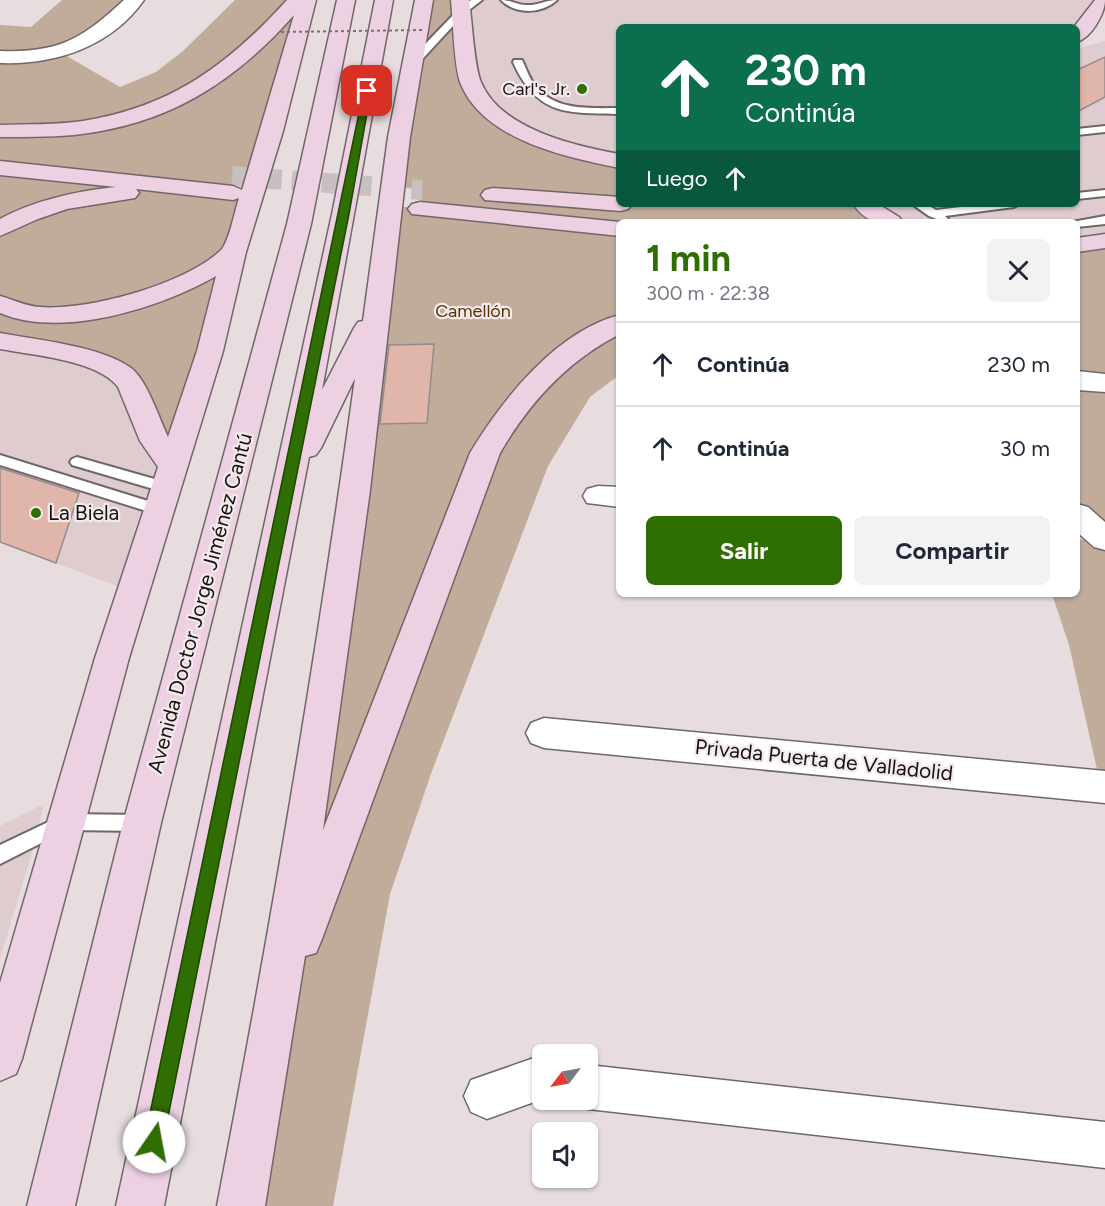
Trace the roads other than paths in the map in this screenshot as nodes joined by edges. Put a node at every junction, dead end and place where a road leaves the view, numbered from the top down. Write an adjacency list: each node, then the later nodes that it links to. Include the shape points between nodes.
1 (135, 0): 12 (street, via 98,34 77,44 37,56)
2 (297, 0): 17 (main road, via 266,36 227,71 170,105 82,128)
3 (307, 0): 38 (main road)
4 (346, 0): 53 (main road, Avenida Doctor Jorge Jiménez Cantú, via 298,224)
5 (384, 0): 45 (main road)
6 (506, 0): 7 (lane, via 512,6 527,9)
7 (552, 0)
8 (1104, 0): 11 (main road)
9 (464, 3): 14 (lane); 20 (main road, via 470,81 487,109 557,146)
10 (424, 15): 14 (main road)
11 (1080, 32)
12 (0, 57)
13 (518, 62): 15 (lane, via 524,80 540,98 557,106)
14 (411, 65): 40 (main road)
15 (616, 111)
16 (1105, 129): 18 (lane)
17 (0, 131)
18 (1080, 132)
19 (0, 150): 22 (main road)
20 (616, 160)
21 (0, 168): 22 (main road)
22 (229, 187): 35 (main road, via 111,195 42,210)
23 (1105, 193): 24 (lane)
24 (1080, 196)
25 (616, 204): 34 (main road, via 421,199)
26 (868, 207): 30 (main road)
27 (922, 207): 29 (lane)
28 (990, 207): 29 (lane)
29 (933, 214): 31 (lane)
30 (885, 219)
31 (941, 219)
32 (1105, 220): 33 (lane)
33 (1080, 223)
34 (616, 228)
35 (0, 229)
36 (1105, 242): 37 (main road)
37 (1080, 245)
38 (234, 252): 39 (main road, via 185,282 123,304 44,315); 46 (main road, via 210,351)
39 (0, 304)
40 (378, 307): 45 (main road); 55 (main road, via 355,490)
41 (616, 325): 55 (main road, via 575,348 551,368 513,407 484,453)
42 (0, 341): 46 (main road, via 91,359 122,374 155,441)
43 (0, 460): 46 (lane)
44 (77, 462): 46 (lane)
45 (288, 485): 62 (main road)
46 (166, 488): 52 (main road)
47 (1080, 518): 49 (street)
48 (1080, 540): 49 (street)
49 (1105, 541)
50 (544, 733): 51 (street, Privada Puerta de Valladolid)
51 (1105, 787)
52 (65, 822): 53 (lane); 54 (lane); 56 (main road)
53 (142, 823): 61 (main road, Avenida Doctor Jorge Jiménez Cantú)
54 (0, 855)
55 (278, 1000): 63 (main road)
56 (0, 1059)
57 (532, 1081): 59 (street)
58 (598, 1087): 60 (street)
59 (487, 1096)
60 (1105, 1145)
61 (51, 1206)
62 (140, 1206)
63 (241, 1206)

